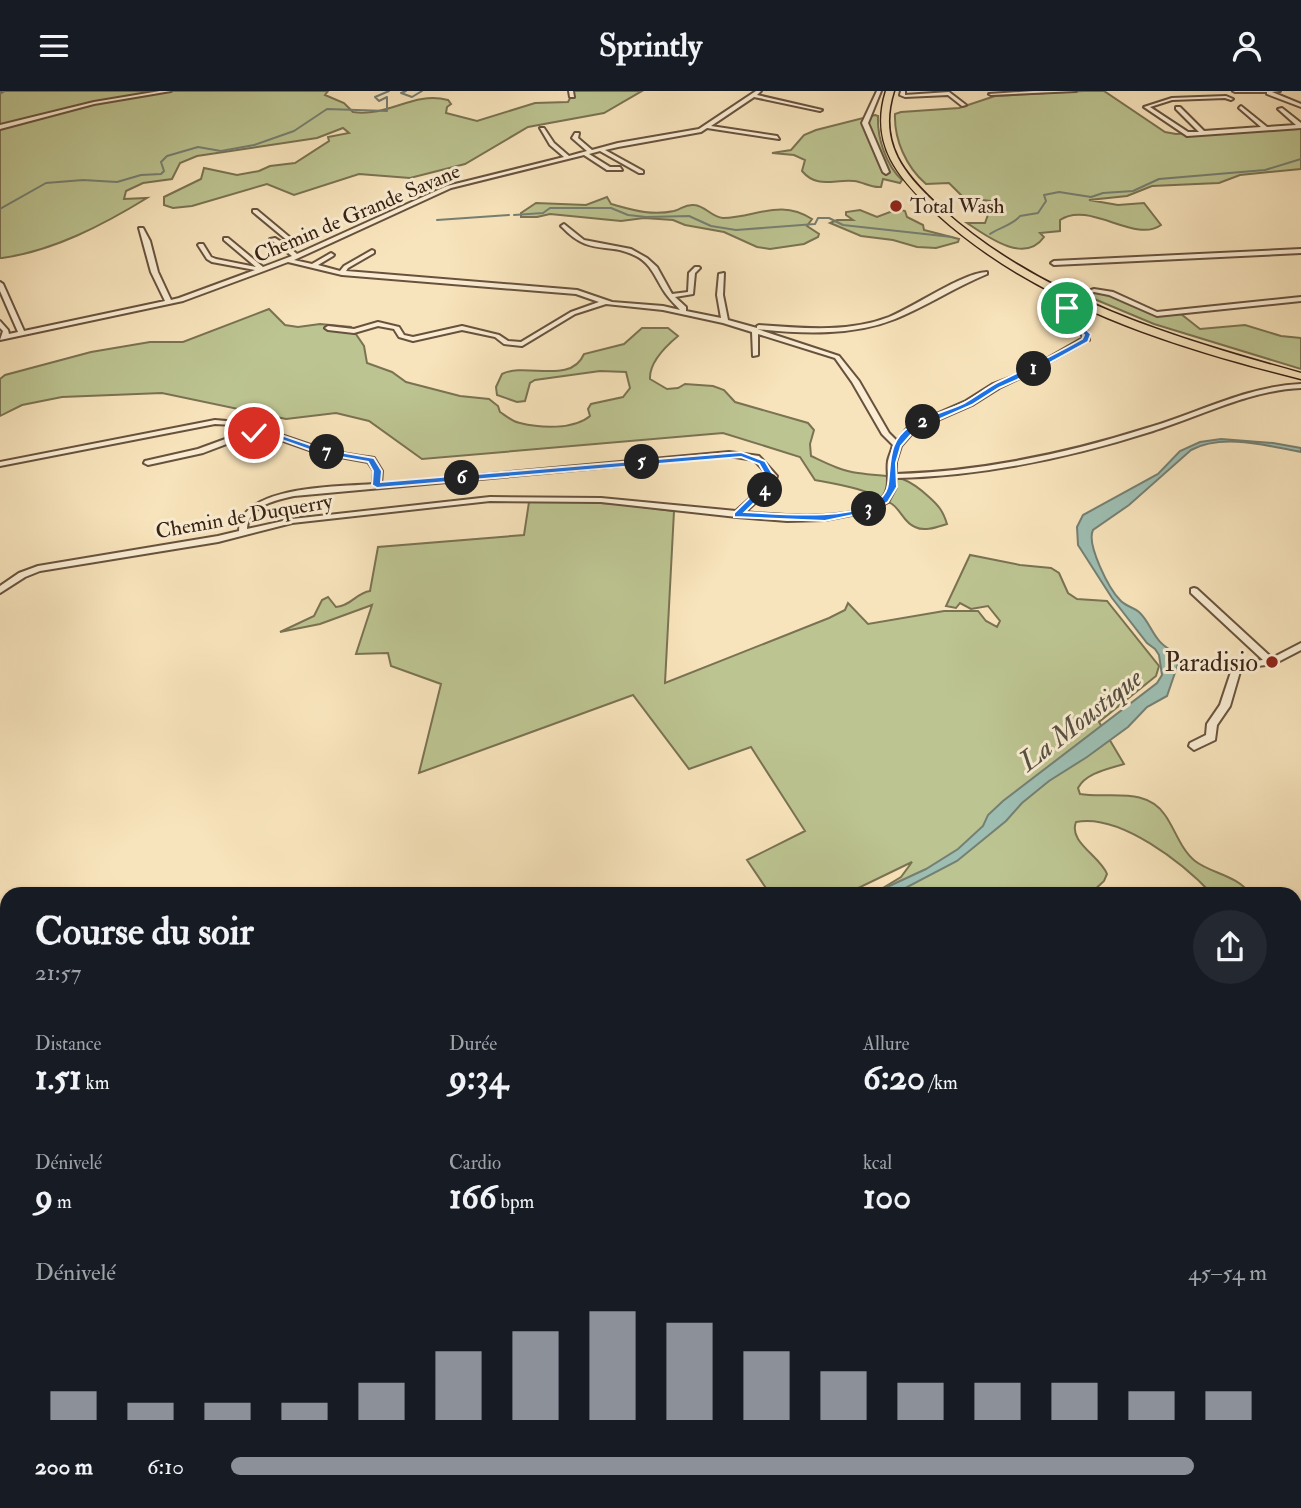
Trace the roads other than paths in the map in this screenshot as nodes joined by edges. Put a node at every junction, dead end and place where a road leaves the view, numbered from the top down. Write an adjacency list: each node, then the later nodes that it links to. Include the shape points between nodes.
1 (169, 91): 22 (street, via 93,103)
2 (759, 91): 13 (street, Chemin de Grande Savane)
3 (879, 91): 34 (street, via 866,123)
4 (890, 91): 68 (highway, via 883,125 892,157 934,209 975,241 1032,276 1112,314 1209,349)
5 (895, 91): 68 (highway, via 889,126 902,164 940,208 981,240 1058,285 1137,319)
6 (903, 91): 15 (street, via 905,96 948,93)
7 (1074, 91): 12 (street)
8 (1235, 91): 9 (street)
9 (1261, 91): 10 (street)
10 (1267, 91): 11 (street); 16 (street)
11 (1278, 91)
12 (991, 94)
13 (752, 95): 20 (street); 23 (street, Chemin de Grande Savane)
14 (1231, 99): 26 (street, via 1184,98 1146,107 1184,134)
15 (964, 105)
16 (1301, 106)
17 (1241, 107): 25 (street)
18 (1178, 108): 26 (street)
19 (1280, 109): 21 (street)
20 (820, 110)
21 (1301, 126): 25 (street)
22 (0, 127)
23 (709, 127): 28 (street); 29 (street, Chemin de Grande Savane)
24 (542, 129): 31 (street)
25 (1266, 129): 26 (street)
26 (1203, 133)
27 (578, 134): 30 (street, via 575,138)
28 (777, 138)
29 (600, 149): 30 (street, Chemin de Grande Savane); 33 (street)
30 (587, 152): 31 (street, Chemin de Grande Savane); 32 (street, via 610,170)
31 (569, 157): 45 (street, Chemin de Grande Savane, via 449,187)
32 (620, 169)
33 (641, 172)
34 (886, 172)
35 (256, 211): 41 (street, via 291,241)
36 (564, 226): 55 (street, via 580,242 640,255 658,271)
37 (141, 229): 58 (street)
38 (226, 239): 50 (street)
39 (273, 239): 41 (street)
40 (201, 245): 50 (street, via 214,261)
41 (286, 248): 45 (street)
42 (1301, 251): 47 (street)
43 (372, 252): 51 (street)
44 (331, 255): 48 (street)
45 (296, 257): 46 (street, Chemin de Grande Savane)
46 (287, 260): 48 (street); 50 (street, Chemin de Grande Savane)
47 (1054, 263)
48 (311, 267): 51 (street)
49 (697, 268): 55 (street, via 692,273 691,293)
50 (263, 270): 58 (street, Chemin de Grande Savane)
51 (342, 272): 57 (street, via 577,292)
52 (722, 274): 60 (street)
53 (985, 274): 62 (street, via 865,326 827,330)
54 (0, 284): 65 (street)
55 (670, 296): 59 (street)
56 (1301, 299): 71 (street, bridge, via 1157,314 1093,289 1071,303 1067,313 1087,334 1085,340 969,403 912,428)
57 (606, 302): 59 (street); 63 (street, via 573,313 517,345 462,328 413,339 401,336 397,328 379,324 354,331)
58 (169, 303): 65 (street, Chemin de Grande Savane)
59 (683, 311): 60 (street)
60 (725, 321): 62 (street)
61 (0, 323): 66 (street, via 6,331)
62 (745, 326): 64 (street)
63 (328, 328)
64 (755, 330): 67 (street); 71 (street, via 837,357)
65 (22, 333): 66 (street, Chemin de Grande Savane)
66 (3, 337)
67 (755, 355)
68 (1301, 374)
69 (1301, 386): 74 (street, via 1026,464 978,472)
70 (258, 429): 72 (street); 73 (street, via 215,422); 75 (street, via 321,451 372,460)
71 (897, 445): 74 (street, Chemin de Duquerry)
72 (148, 463)
73 (0, 464)
74 (892, 476): 76 (street, Chemin de Duquerry, via 885,500 869,509 808,519)
75 (377, 485): 76 (street, via 741,454 762,463 773,481); 77 (street, via 278,496 256,507 244,521)
76 (737, 515): 77 (street, Chemin de Duquerry, via 601,500 501,499 292,521)
77 (243, 533): 78 (street, Chemin de Duquerry, via 38,569)
78 (0, 590)
79 (1194, 591): 81 (street)
80 (1301, 646): 81 (street)
81 (1271, 662): 82 (street, via 1237,665 1226,706 1212,724 1211,737)
82 (1194, 746)

